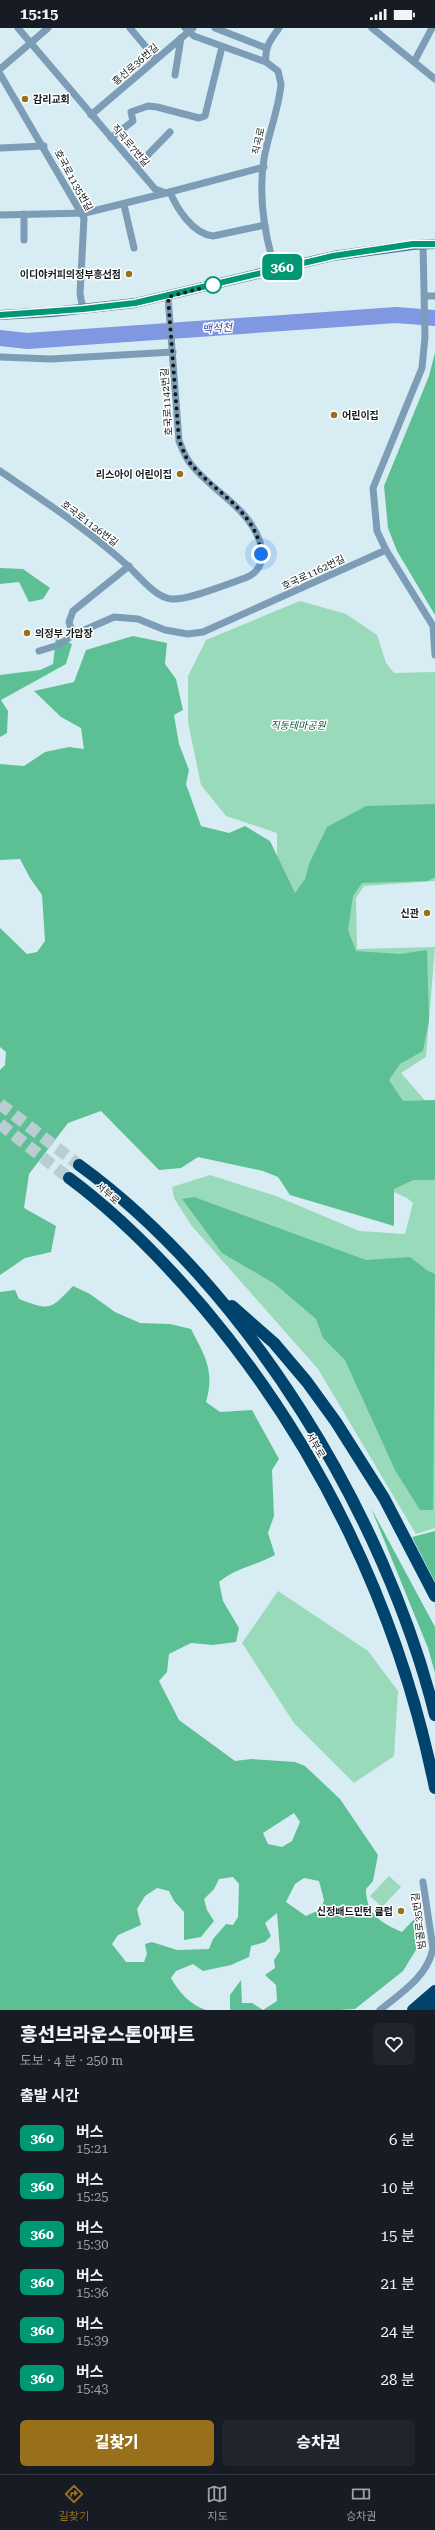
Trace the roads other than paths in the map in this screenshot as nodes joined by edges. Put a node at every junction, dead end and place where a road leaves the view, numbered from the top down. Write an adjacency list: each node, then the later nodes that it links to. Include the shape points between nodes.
1 (18, 28): 11 (street, 직곡로7번길)
2 (48, 28): 11 (street)
3 (130, 28): 14 (street)
4 (215, 28): 13 (street)
5 (279, 28): 13 (street)
6 (372, 28): 9 (street)
7 (432, 28): 16 (street)
8 (189, 29): 10 (street, 흥선로36번길); 12 (street, via 194,36)
9 (382, 31): 16 (street)
10 (181, 38): 14 (street, 흥선로36번길); 19 (street)
11 (31, 43): 17 (street); 21 (street, 직곡로7번길)
12 (222, 47): 15 (street); 23 (street, via 205,116 199,118 148,106 131,112 133,121)
13 (266, 48): 15 (street)
14 (156, 59): 21 (street, 흥선로36번길)
15 (266, 62): 27 (street, 직곡로, via 278,71 281,84)
16 (414, 62): 20 (street)
17 (0, 69)
18 (0, 74): 24 (street, 호국로1135번길)
19 (175, 75)
20 (435, 79)
21 (91, 115): 23 (street, 직곡로7번길)
22 (170, 132): 26 (street)
23 (112, 138): 26 (street, 직곡로7번길)
24 (44, 146): 25 (street); 30 (street, 호국로1135번길)
25 (0, 148)
26 (136, 166): 28 (street, 직곡로7번길, via 155,189)
27 (264, 167): 28 (street); 33 (street, 직곡로, via 262,215)
28 (168, 193): 29 (street); 33 (street, via 177,208 205,235 212,236)
29 (124, 205): 30 (street); 37 (street)
30 (81, 213): 31 (street); 42 (street, 호국로1135번길, via 85,224 80,294)
31 (24, 214): 32 (street); 34 (street)
32 (0, 215)
33 (265, 225): 38 (street, 직곡로)
34 (24, 240)
35 (423, 244): 36 (street); 38 (street, via 333,256); 39 (street)
36 (435, 244)
37 (134, 248)
38 (275, 269): 41 (street)
39 (425, 296): 40 (street); 47 (street, via 426,337 422,368 373,488 377,531)
40 (435, 296)
41 (168, 297): 42 (street); 44 (street, 호국로1142번길)
42 (83, 309): 43 (street)
43 (0, 314)
44 (173, 352): 45 (street, via 51,359); 49 (street, 호국로1142번길, via 179,441 189,463 236,505 254,531 260,543 262,564 254,574 201,592 173,599)
45 (0, 357)
46 (0, 471): 48 (street, 호국로1126번길)
47 (386, 550): 50 (street, 호국로1162번길, via 203,632 188,634 164,630 138,619 114,617); 52 (street, via 433,626)
48 (129, 566): 49 (street, 호국로1126번길); 50 (street, via 73,611 68,622)
49 (162, 597)
50 (73, 635): 51 (street, 호국로1162번길, via 60,645)
51 (39, 651)
52 (435, 655)
53 (79, 1165): 55 (highway, 서부로, via 144,1219)
54 (69, 1178): 58 (highway, 서부로, via 132,1230 174,1273 223,1331 291,1426 351,1534 392,1633 414,1700)
55 (200, 1278): 56 (highway, via 274,1343 307,1382 336,1422 384,1498); 57 (highway, 서부로, via 278,1375 343,1480 386,1570 417,1653)
56 (435, 1596)
57 (435, 1715)
58 (435, 1788)
59 (423, 1882): 62 (street, 범골로35번길, via 432,1948 431,1958 413,1982)
60 (435, 1991): 63 (highway)
61 (435, 2004): 64 (highway)
62 (380, 2010)
63 (413, 2010)
64 (428, 2010)

